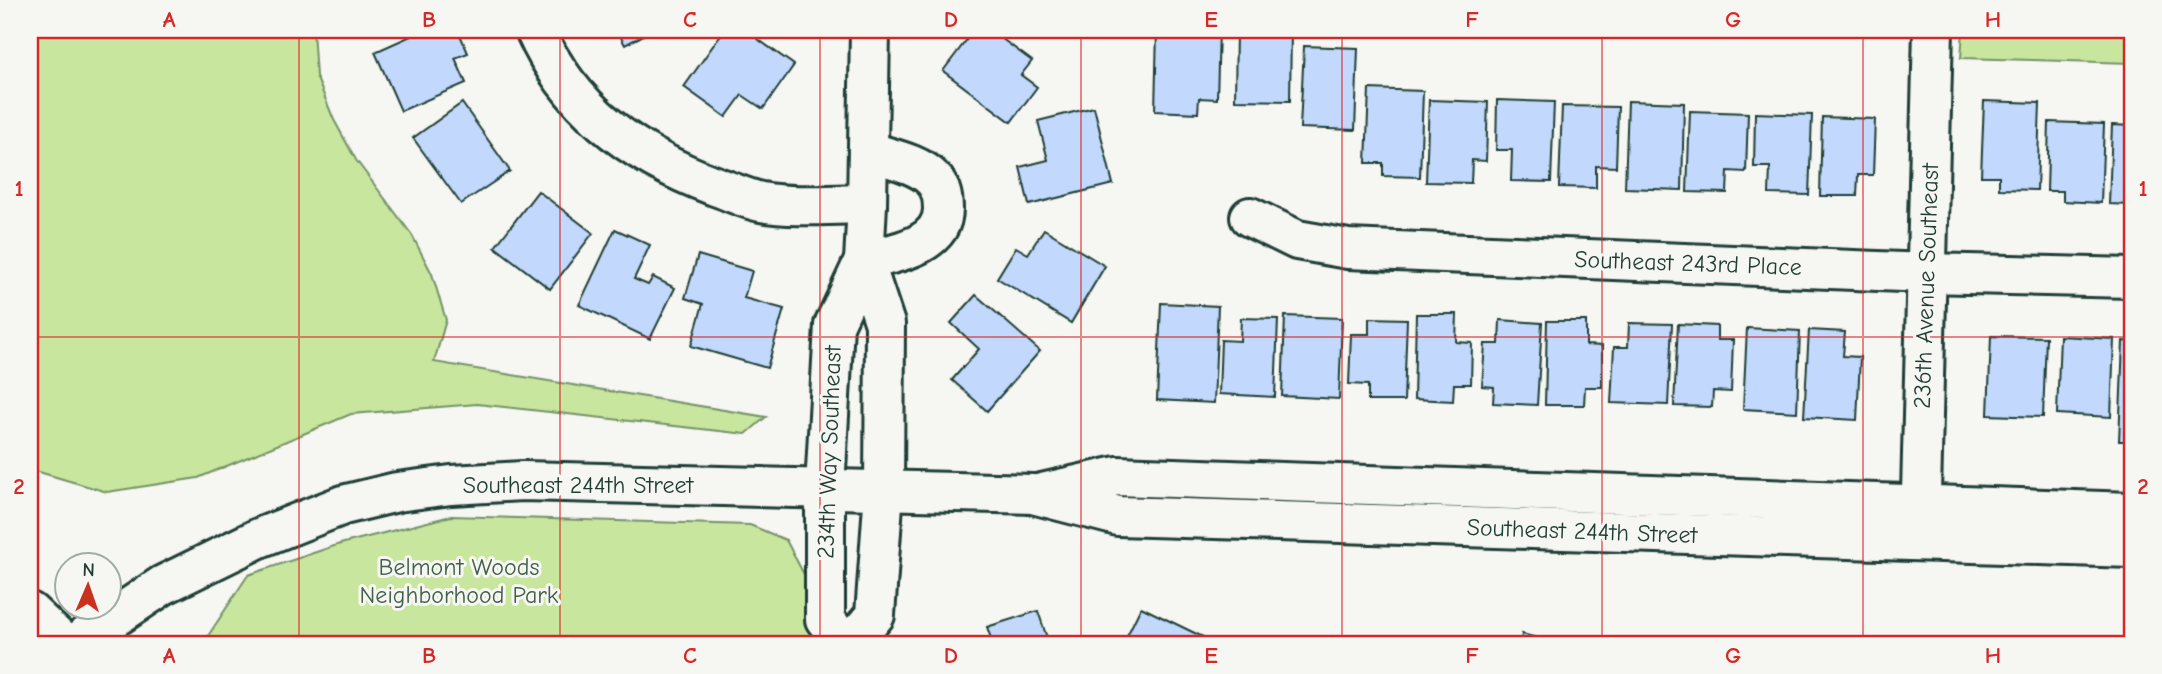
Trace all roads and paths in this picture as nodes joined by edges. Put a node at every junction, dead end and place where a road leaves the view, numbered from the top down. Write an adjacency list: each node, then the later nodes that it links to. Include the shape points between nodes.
1 (535, 30): 5 (street, via 575,94 613,132 656,161 760,202)
2 (870, 30): 4 (street, 234th Way Southeast)
3 (1933, 30): 8 (street, 236th Avenue Southeast)
4 (868, 151): 5 (street, 234th Way Southeast); 7 (street, via 933,179 943,195 943,221 915,247)
5 (867, 204): 7 (street, 234th Way Southeast)
6 (1250, 217): 8 (street, Southeast 243rd Place, via 1297,240 1348,249)
7 (864, 261): 10 (street, 234th Way Southeast, via 834,325); 11 (street, 234th Way Southeast, via 885,324)
8 (1926, 273): 9 (street, Southeast 243rd Place); 13 (street, 236th Avenue Southeast)
9 (2132, 278)
10 (825, 488): 11 (street, Southeast 244th Street); 17 (street, Southeast 244th Street, via 523,481 397,492 343,505 259,538 163,585); 18 (street, 234th Way Southeast, via 825,619)
11 (884, 490): 13 (street, Southeast 244th Street, via 1034,495 1116,476); 19 (street, 234th Way Southeast, via 875,615)
12 (2132, 512): 13 (street, Southeast 244th Street)
13 (1920, 524): 14 (street, Southeast 244th Street)
14 (2132, 548)
15 (30, 612): 16 (street)
16 (64, 644)
17 (75, 644)
18 (844, 644)
19 (851, 644)

